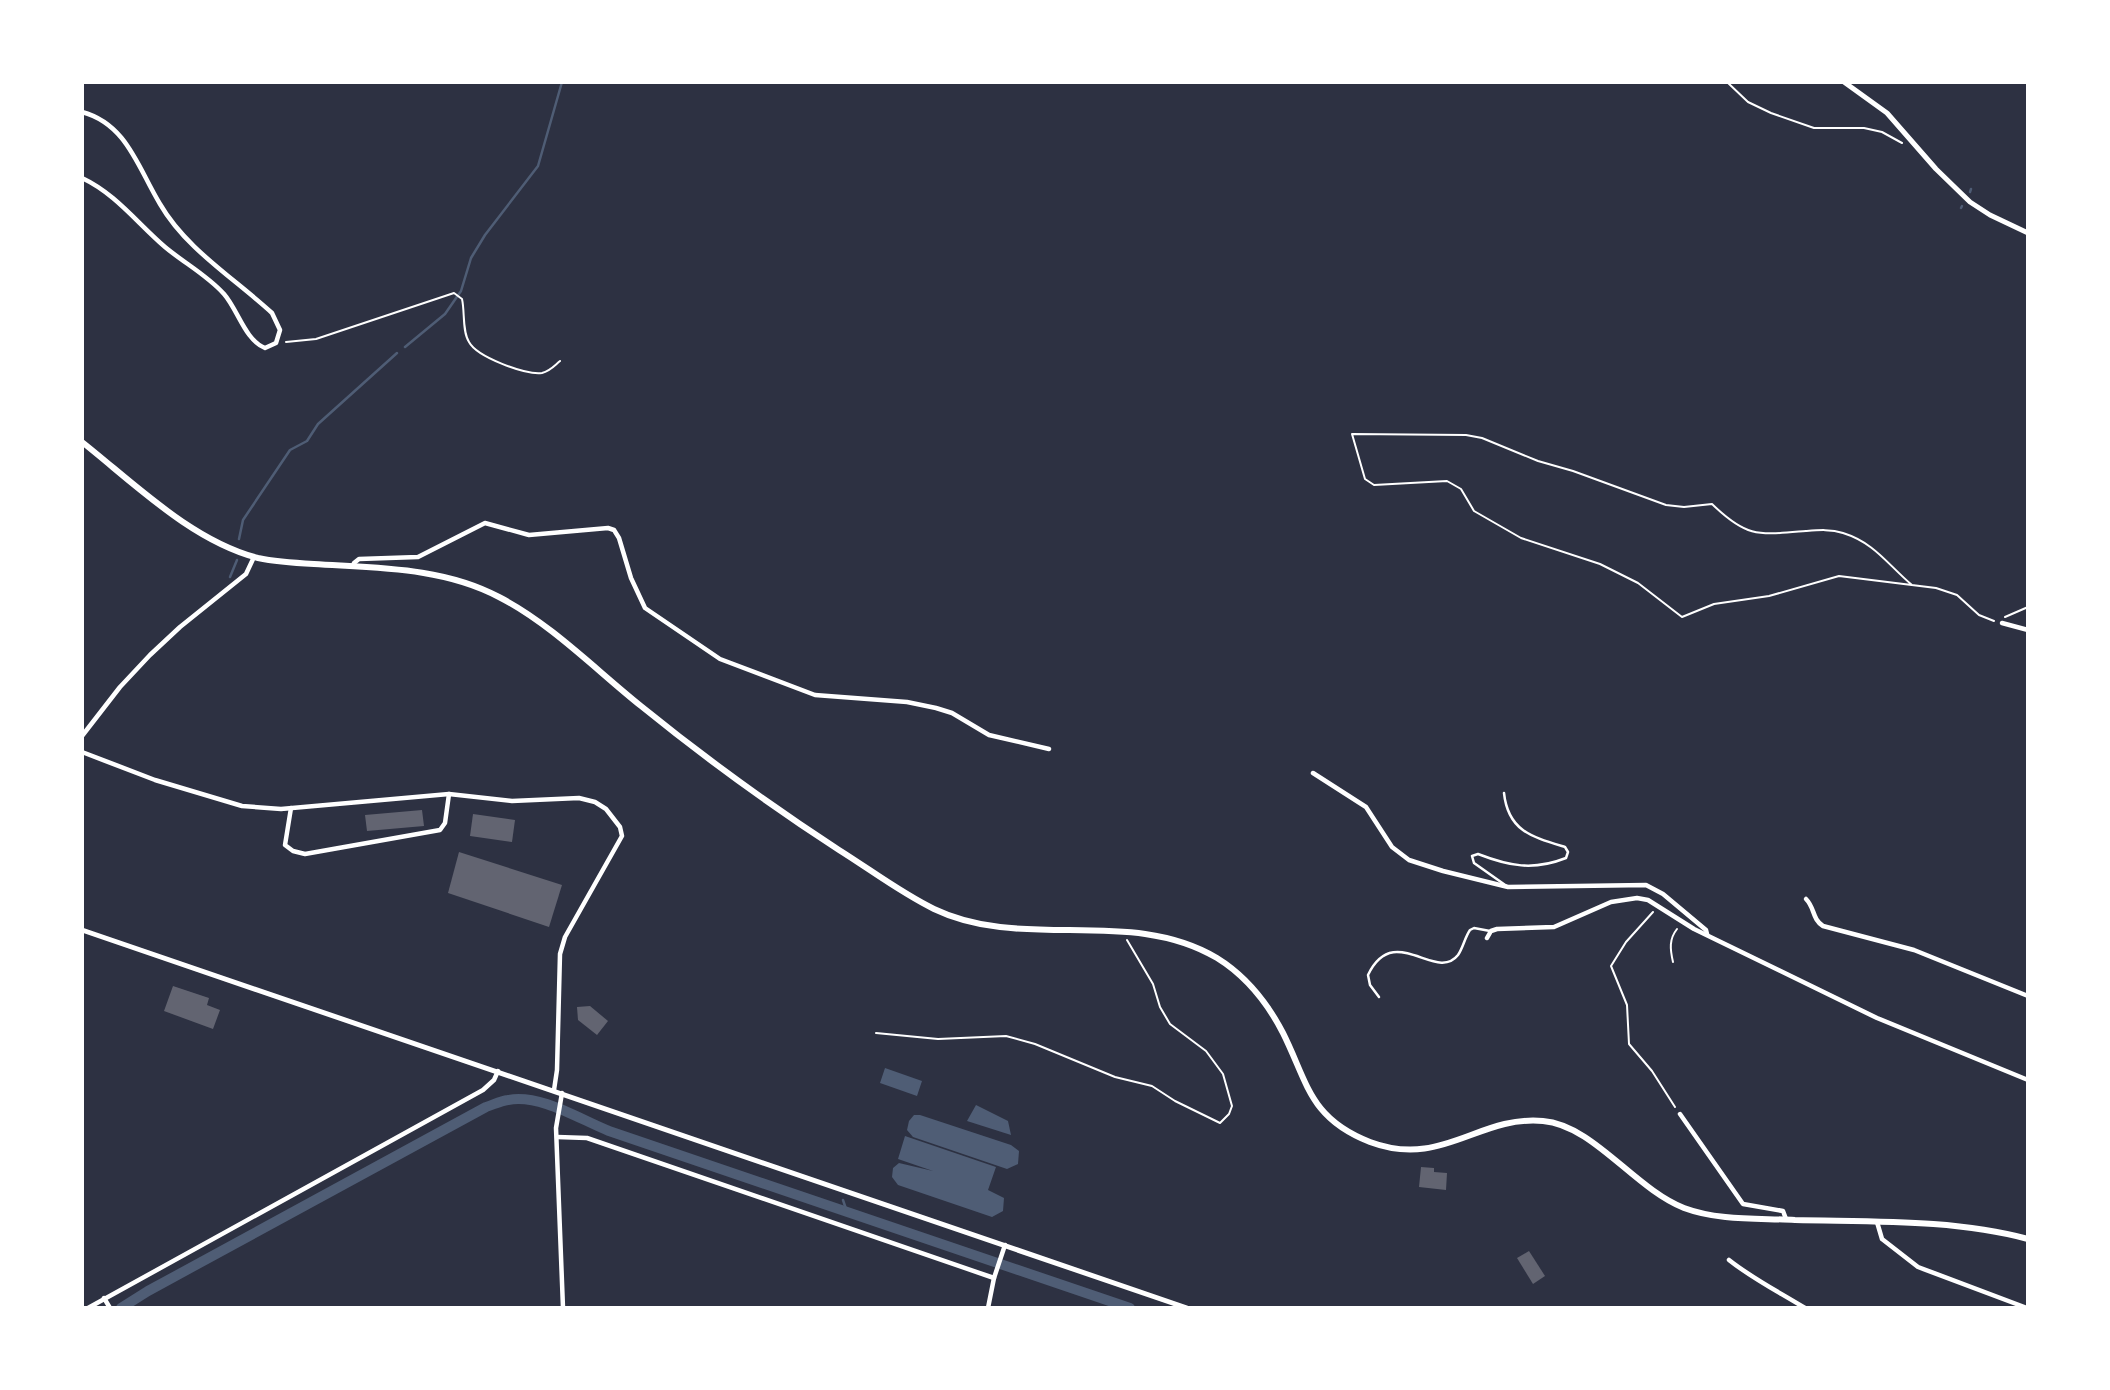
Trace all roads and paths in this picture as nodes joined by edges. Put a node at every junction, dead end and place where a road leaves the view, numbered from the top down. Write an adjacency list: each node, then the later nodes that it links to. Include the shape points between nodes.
1 (1727, 82): 4 (path, via 1748,102 1814,128 1864,128 1904,144)
2 (1844, 82): 4 (street, via 1887,113)
3 (82, 112): 7 (street, via 99,117 116,130 180,233 276,318)
4 (1912, 142): 6 (street, via 1970,202)
5 (82, 178): 7 (street, via 108,192 162,244 211,281 257,344 270,348)
6 (2028, 233)
7 (278, 341): 8 (path, via 316,340 454,293 463,299 466,337 475,349 537,373)
8 (560, 361)
9 (82, 442): 10 (main road, via 195,530)
10 (254, 557): 11 (main road); 16 (street, via 246,574 150,655)
11 (354, 567): 17 (street, via 359,559 423,556 485,523 529,535 608,528 619,538 645,608 720,659 814,695 936,708 989,736); 29 (main road, via 445,577 513,604 724,772 891,884 940,911 995,927)
12 (1912, 585): 12 (path, via 1868,543 1842,532 1748,531 1731,523 1712,504 1666,505 1482,438 1352,435 1365,480 1374,485 1447,481 1461,489 1474,511 1521,538 1601,564 1638,583 1682,617 1714,604 1769,596 1839,576); 14 (path, via 1957,595 1979,615)
13 (2028, 607): 14 (path)
14 (2002, 620): 15 (street)
15 (2028, 630)
16 (82, 736)
17 (1049, 749)
18 (82, 752): 22 (street, via 222,801)
19 (1313, 773): 23 (street, via 1366,807 1403,857)
20 (1504, 793): 23 (lane, via 1506,809 1517,825 1568,852 1566,858 1535,867 1472,856 1474,863)
21 (449, 794): 22 (street); 22 (street, via 440,830 305,854 285,845); 38 (street, via 512,801 587,799 606,809 620,827 622,836 560,954)
22 (292, 808)
23 (1508, 887): 30 (street, via 1646,885)
24 (1806, 899): 33 (street, via 1823,926 1914,950)
25 (1657, 905): 26 (street); 28 (street, via 1637,898 1622,900 1554,927); 40 (path, via 1611,966 1627,1005 1631,1049 1652,1071)
26 (1683, 923): 30 (street); 32 (path, via 1672,935)
27 (82, 930): 36 (street)
28 (1491, 931): 31 (street); 34 (lane, via 1470,930 1459,954 1447,961 1387,952 1368,975)
29 (1125, 932): 35 (path, via 1170,1024 1206,1051 1223,1074 1232,1106 1220,1123 1152,1086 1006,1036 938,1039); 42 (main road, via 1178,940 1237,973 1269,1009 1317,1104 1344,1129 1365,1140 1396,1149 1433,1149 1505,1124 1548,1121 1585,1138 1645,1186 1683,1207 1719,1216)
30 (1707, 934): 37 (street, via 1887,1022)
31 (1487, 937)
32 (1672, 962)
33 (2028, 996)
34 (1378, 997)
35 (876, 1033)
36 (498, 1071): 38 (street); 48 (street, via 484,1090)
37 (2028, 1080)
38 (554, 1090): 39 (street)
39 (562, 1093): 41 (street); 45 (street)
40 (1680, 1114): 42 (street, via 1743,1204 1783,1211)
41 (557, 1137): 47 (street, via 587,1138); 51 (street)
42 (1786, 1219): 43 (main road)
43 (1877, 1222): 44 (main road, via 1972,1227); 55 (street, via 1882,1239 1918,1267)
44 (2028, 1239)
45 (1005, 1245): 47 (street); 53 (street)
46 (1729, 1260): 54 (street)
47 (994, 1278): 52 (street)
48 (104, 1298): 49 (street); 50 (street)
49 (110, 1307)
50 (88, 1308)
51 (563, 1308)
52 (988, 1308)
53 (1187, 1308)
54 (1805, 1308)
55 (2027, 1308)

